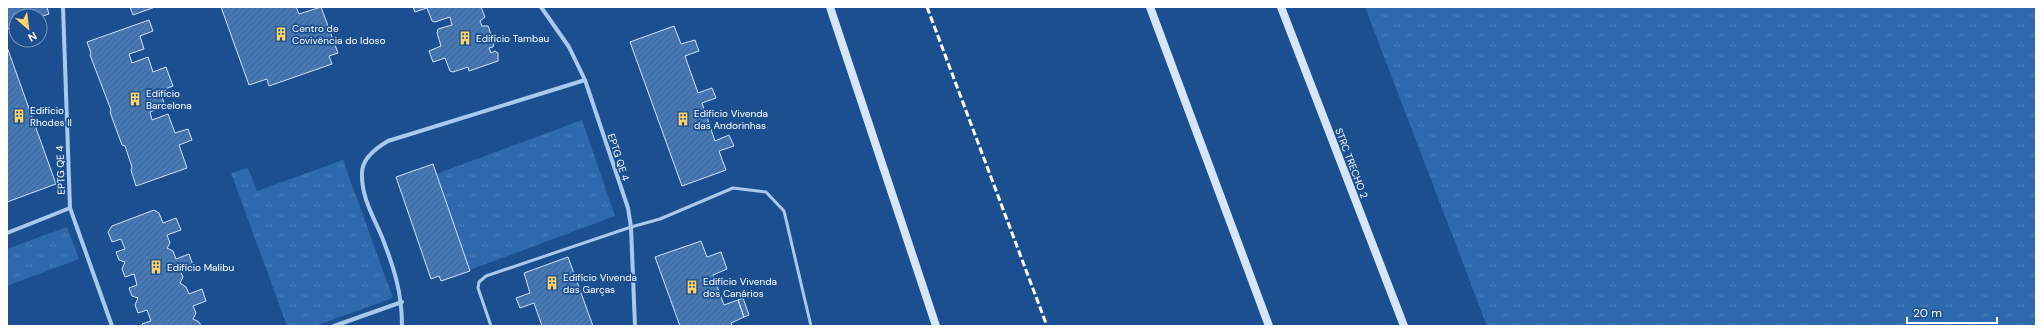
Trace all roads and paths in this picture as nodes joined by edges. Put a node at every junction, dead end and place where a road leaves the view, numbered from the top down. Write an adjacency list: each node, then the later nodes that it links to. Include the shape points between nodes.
1 (63, 7): 7 (street, EPTG QE 4)
2 (541, 7): 6 (street, EPTG QE 4, via 569,47)
3 (830, 7): 17 (main road)
4 (1150, 7): 18 (main road)
5 (1281, 7): 19 (main road, STRC TRECHO 2)
6 (585, 80): 8 (street, EPTG QE 4, via 628,208); 10 (street, via 388,141 375,148 362,172 364,197 397,279)
7 (70, 208): 9 (street); 11 (street, EPTG QE 4)
8 (631, 227): 14 (lane, via 486,276 479,282 478,288); 15 (street, EPTG QE 4); 16 (lane, via 660,219 733,188 766,192 784,211)
9 (7, 233)
10 (402, 302): 12 (street); 13 (street)
11 (112, 326)
12 (334, 326)
13 (402, 326)
14 (491, 326)
15 (635, 326)
16 (811, 326)
17 (936, 326)
18 (1269, 326)
19 (1404, 326)

